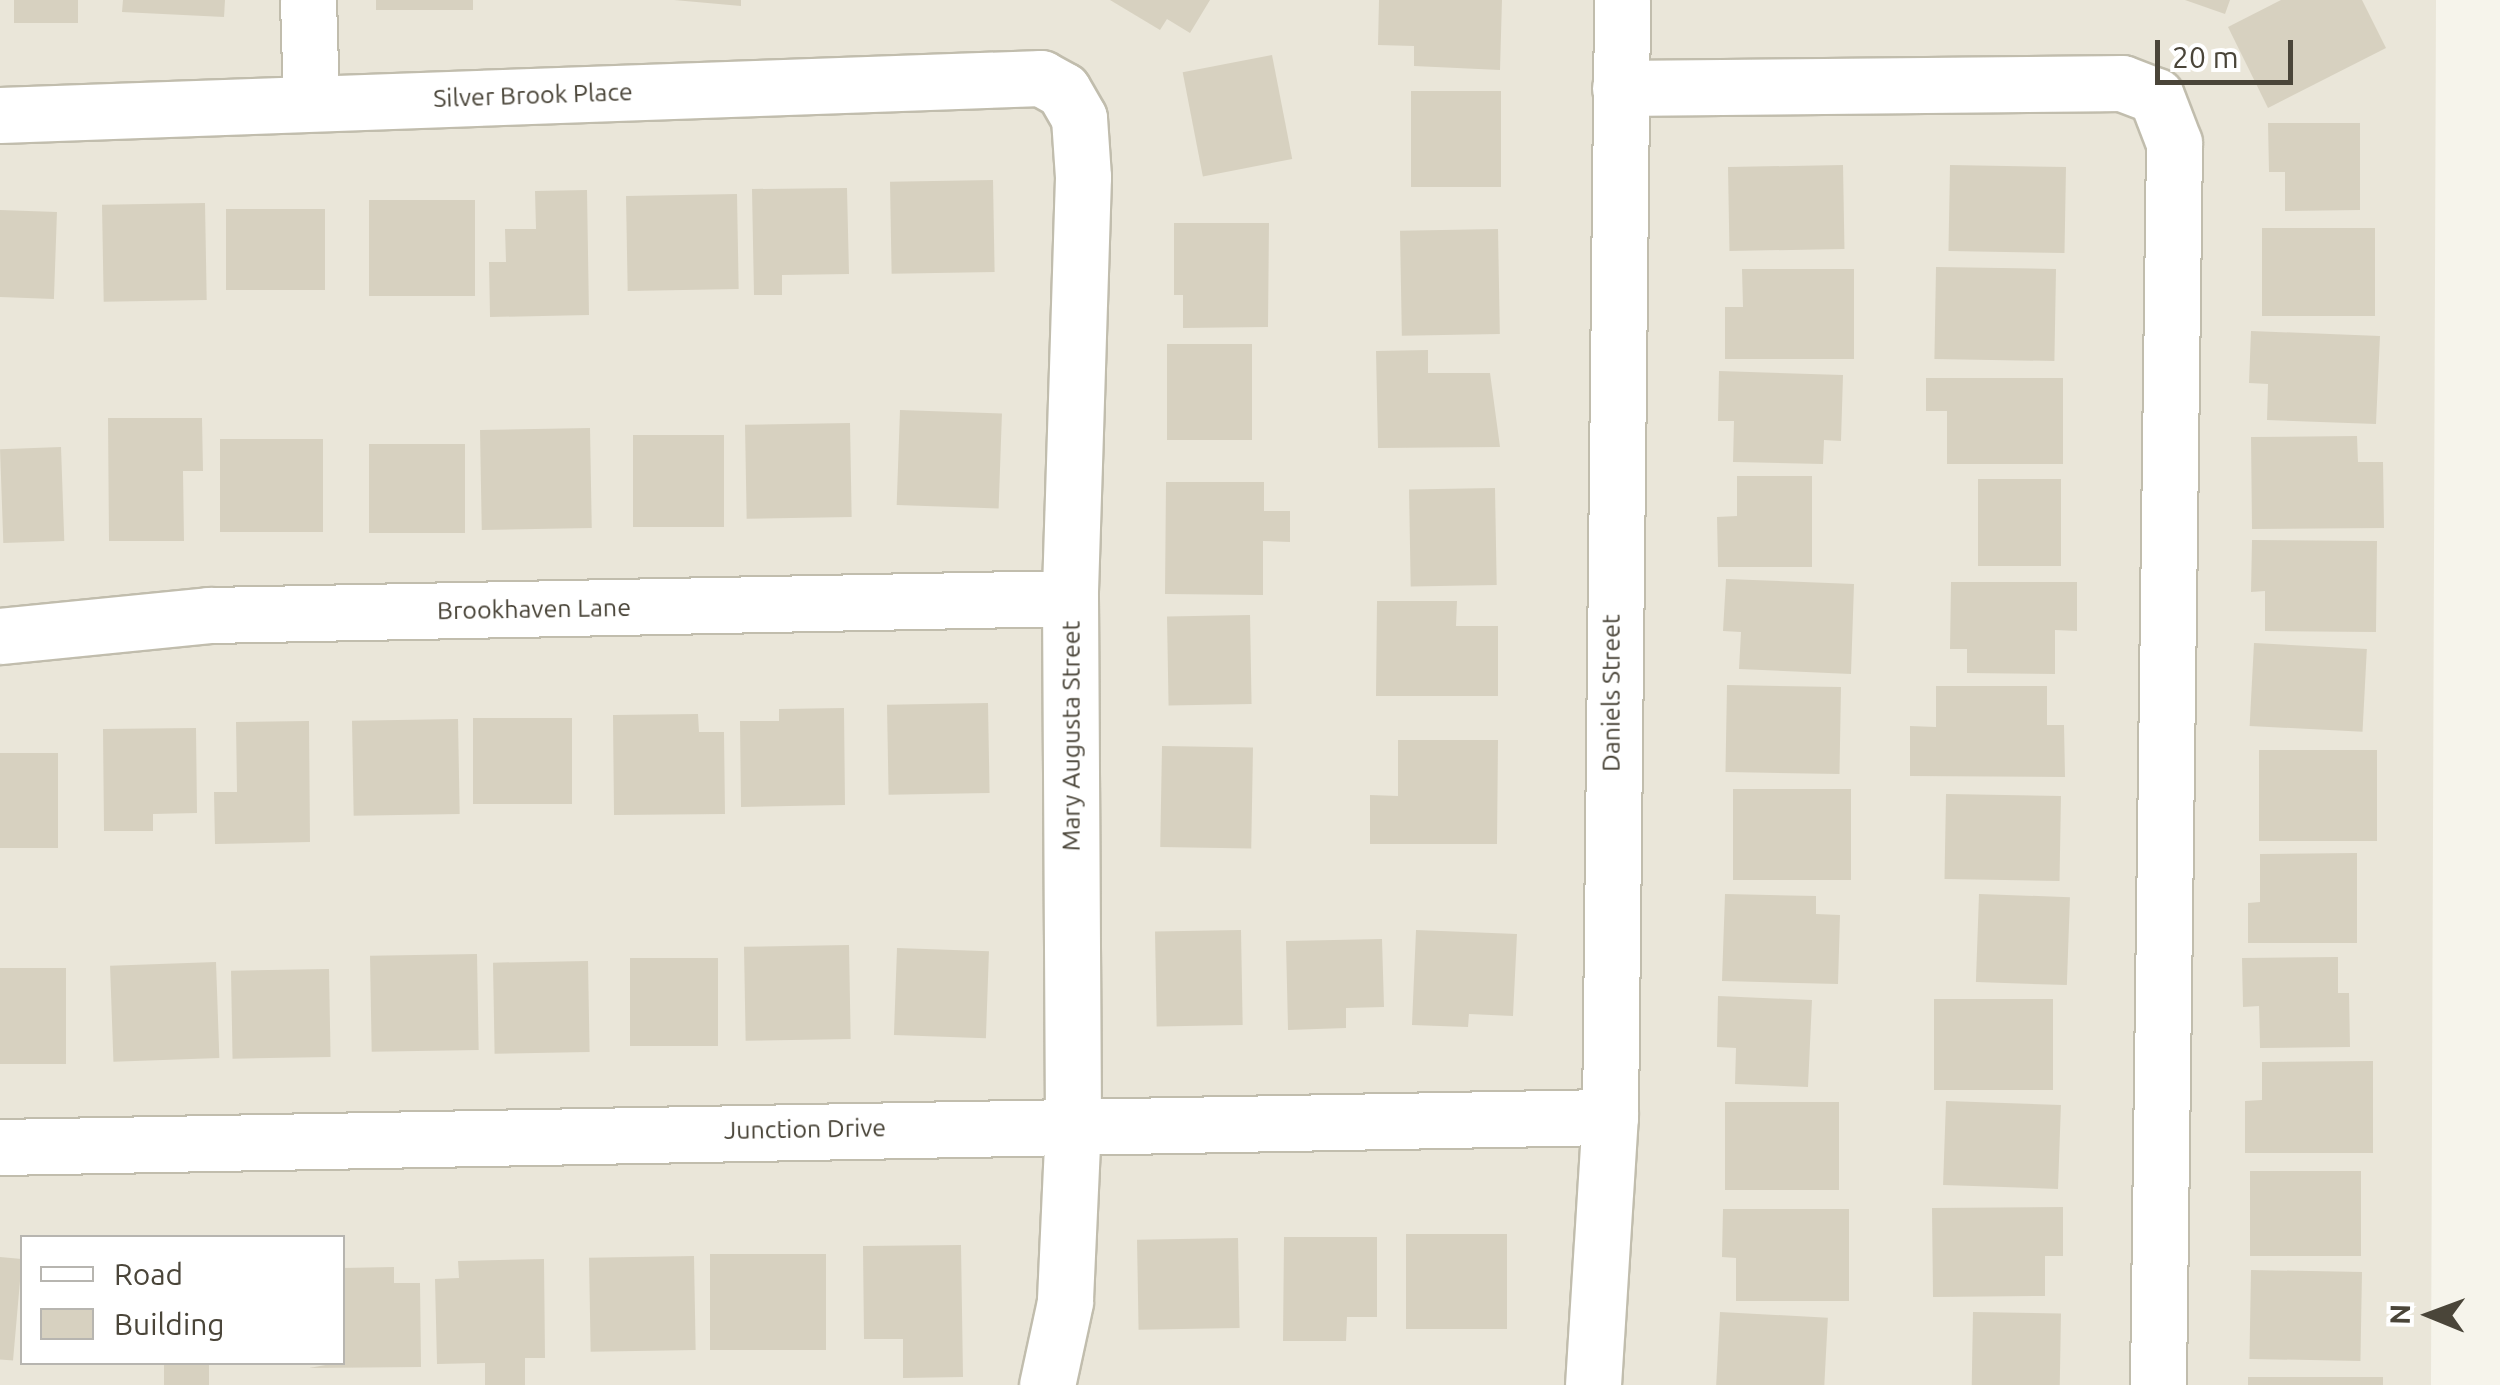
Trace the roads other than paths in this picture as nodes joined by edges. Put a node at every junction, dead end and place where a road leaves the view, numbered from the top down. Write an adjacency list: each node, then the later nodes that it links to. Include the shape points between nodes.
1 (308, 0): 5 (street)
2 (1622, 0): 3 (street, Daniels Street)
3 (1620, 88): 9 (street, Daniels Street); 14 (street, via 2122,84 2156,96 2174,143)
4 (1062, 90): 5 (street, Silver Brook Place, via 1041,78); 7 (street, Mary Augusta Street, via 1080,118 1083,176)
5 (311, 102): 6 (street, Silver Brook Place)
6 (0, 115)
7 (1070, 598): 8 (street, Brookhaven Lane, via 209,615); 10 (street, Mary Augusta Street)
8 (0, 636)
9 (1610, 1117): 10 (street, Junction Drive); 13 (street, Daniels Street)
10 (1073, 1123): 11 (street, Junction Drive); 12 (street, Mary Augusta Street, via 1065,1302)
11 (0, 1147)
12 (1048, 1385)
13 (1593, 1385)
14 (2158, 1385)

